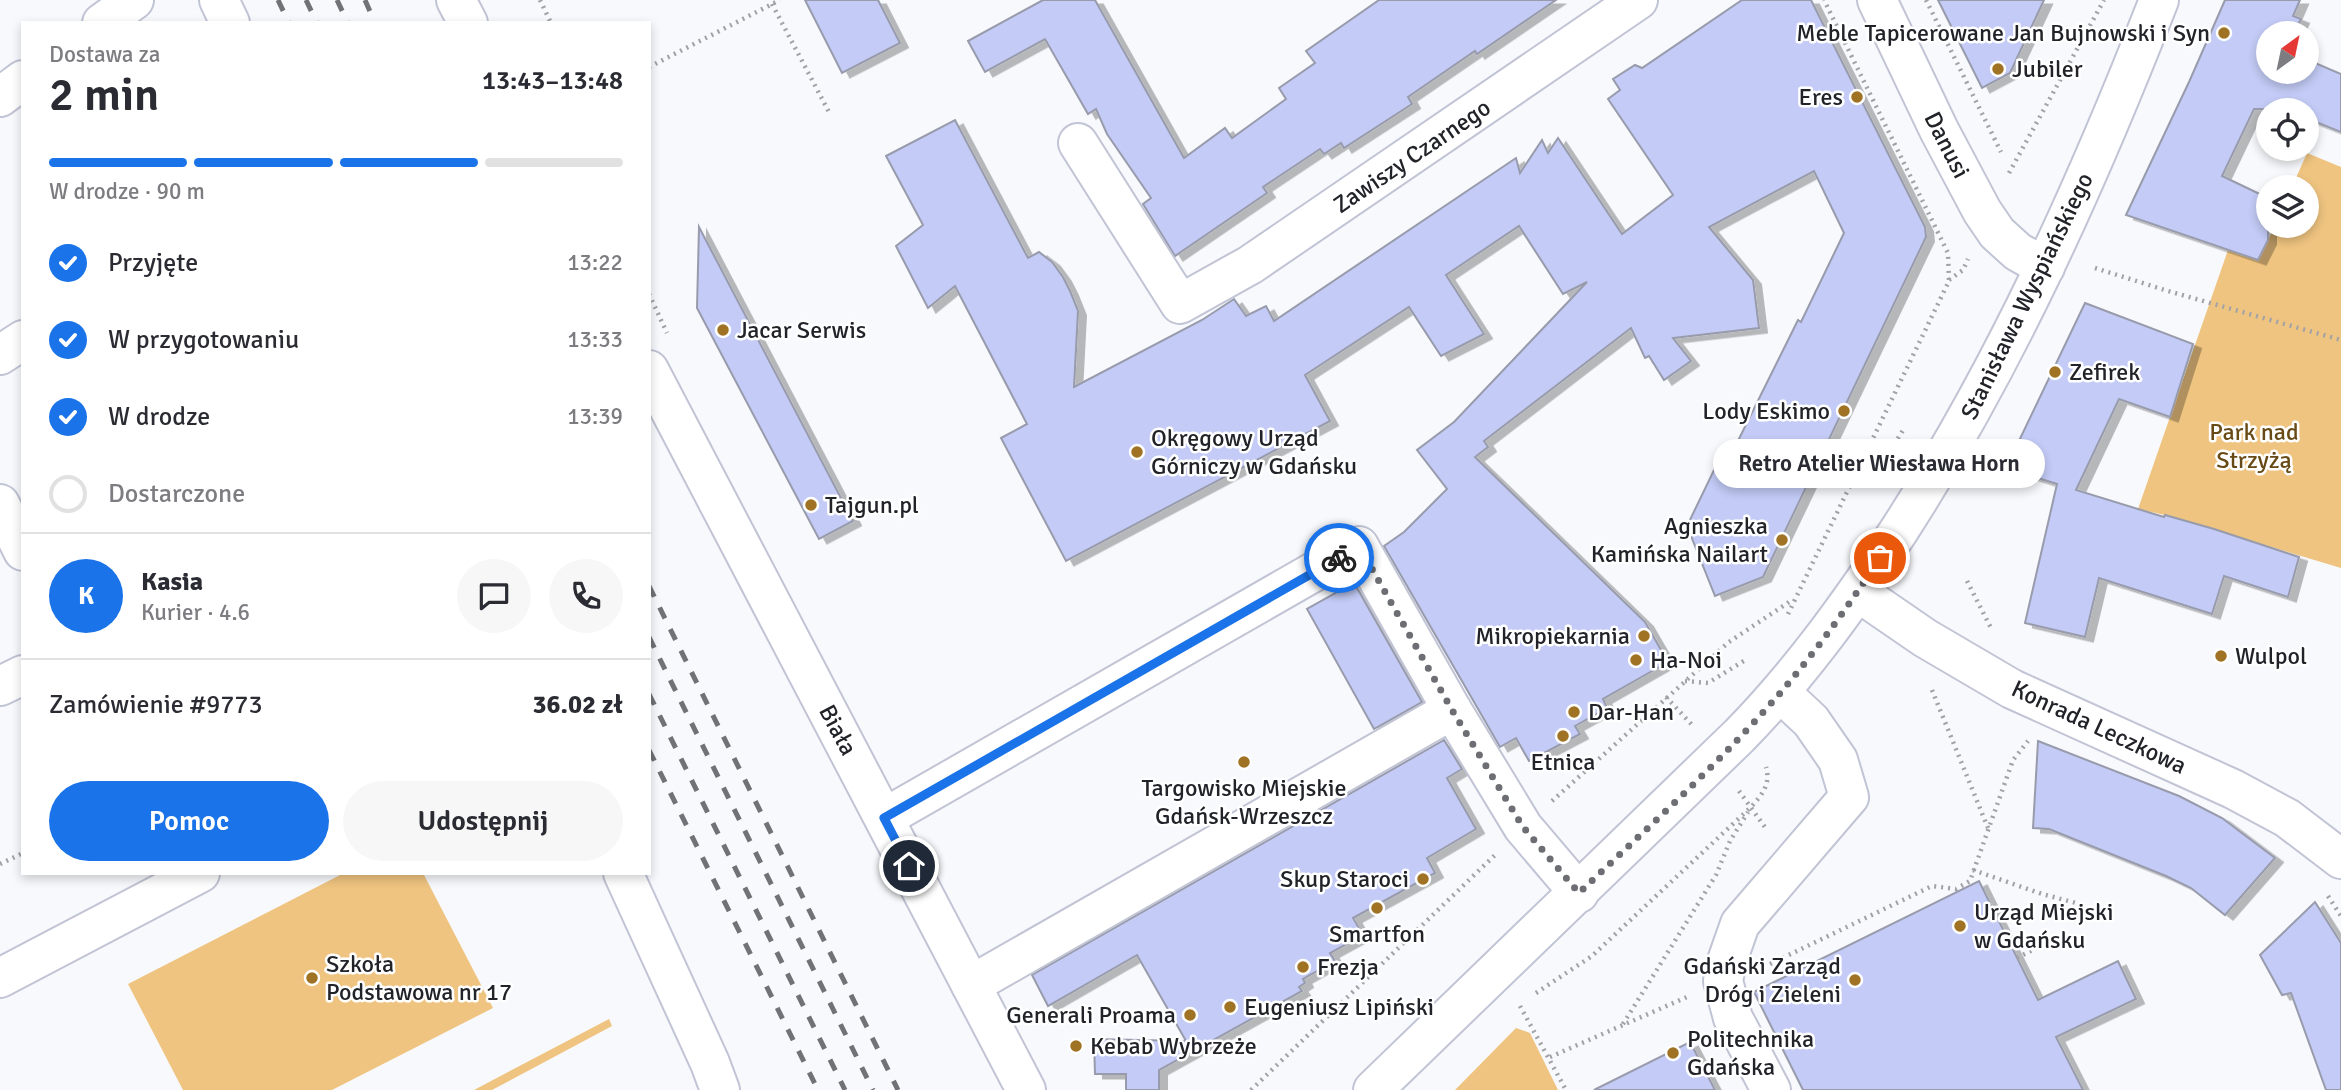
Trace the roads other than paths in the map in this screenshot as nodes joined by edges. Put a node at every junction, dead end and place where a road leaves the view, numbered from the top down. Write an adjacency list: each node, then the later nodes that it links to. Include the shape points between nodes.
1 (134, 0): 7 (street)
2 (219, 0): 8 (street)
3 (456, 0): 9 (street)
4 (1638, 0): 12 (street, Zawiszy Czarnego, via 1250,265 1180,304)
5 (1877, 0): 13 (street, Danusi, via 1982,211 2018,252)
6 (2159, 0): 13 (street, Stanisława Wyspiańskiego)
7 (105, 21)
8 (229, 21)
9 (467, 21)
10 (21, 81): 11 (street)
11 (0, 97)
12 (1078, 143)
13 (2045, 267): 19 (street, Stanisława Wyspiańskiego, via 1951,447)
14 (21, 341): 15 (street)
15 (0, 355)
16 (651, 374): 24 (street, Biała)
17 (0, 504): 18 (street)
18 (21, 547)
19 (1857, 592): 22 (street, Stanisława Wyspiańskiego); 25 (street, Konrada Leczkowa, via 2012,688 2287,818)
20 (21, 676): 21 (street)
21 (0, 686)
22 (1780, 692): 28 (street, Stanisława Wyspiańskiego); 34 (street, via 1811,721 1838,760 1849,797 1740,924 1723,981 1733,1018)
23 (1452, 710): 24 (street, via 1359,546); 28 (street, via 1523,827); 30 (street)
24 (884, 818): 30 (street, Biała)
25 (2341, 859)
26 (196, 875): 29 (street)
27 (624, 875): 31 (street)
28 (1579, 893): 33 (street, Stanisława Wyspiańskiego)
29 (0, 978)
30 (971, 985): 32 (street, Biała)
31 (720, 1090)
32 (1026, 1090)
33 (1373, 1090)
34 (1771, 1090)

